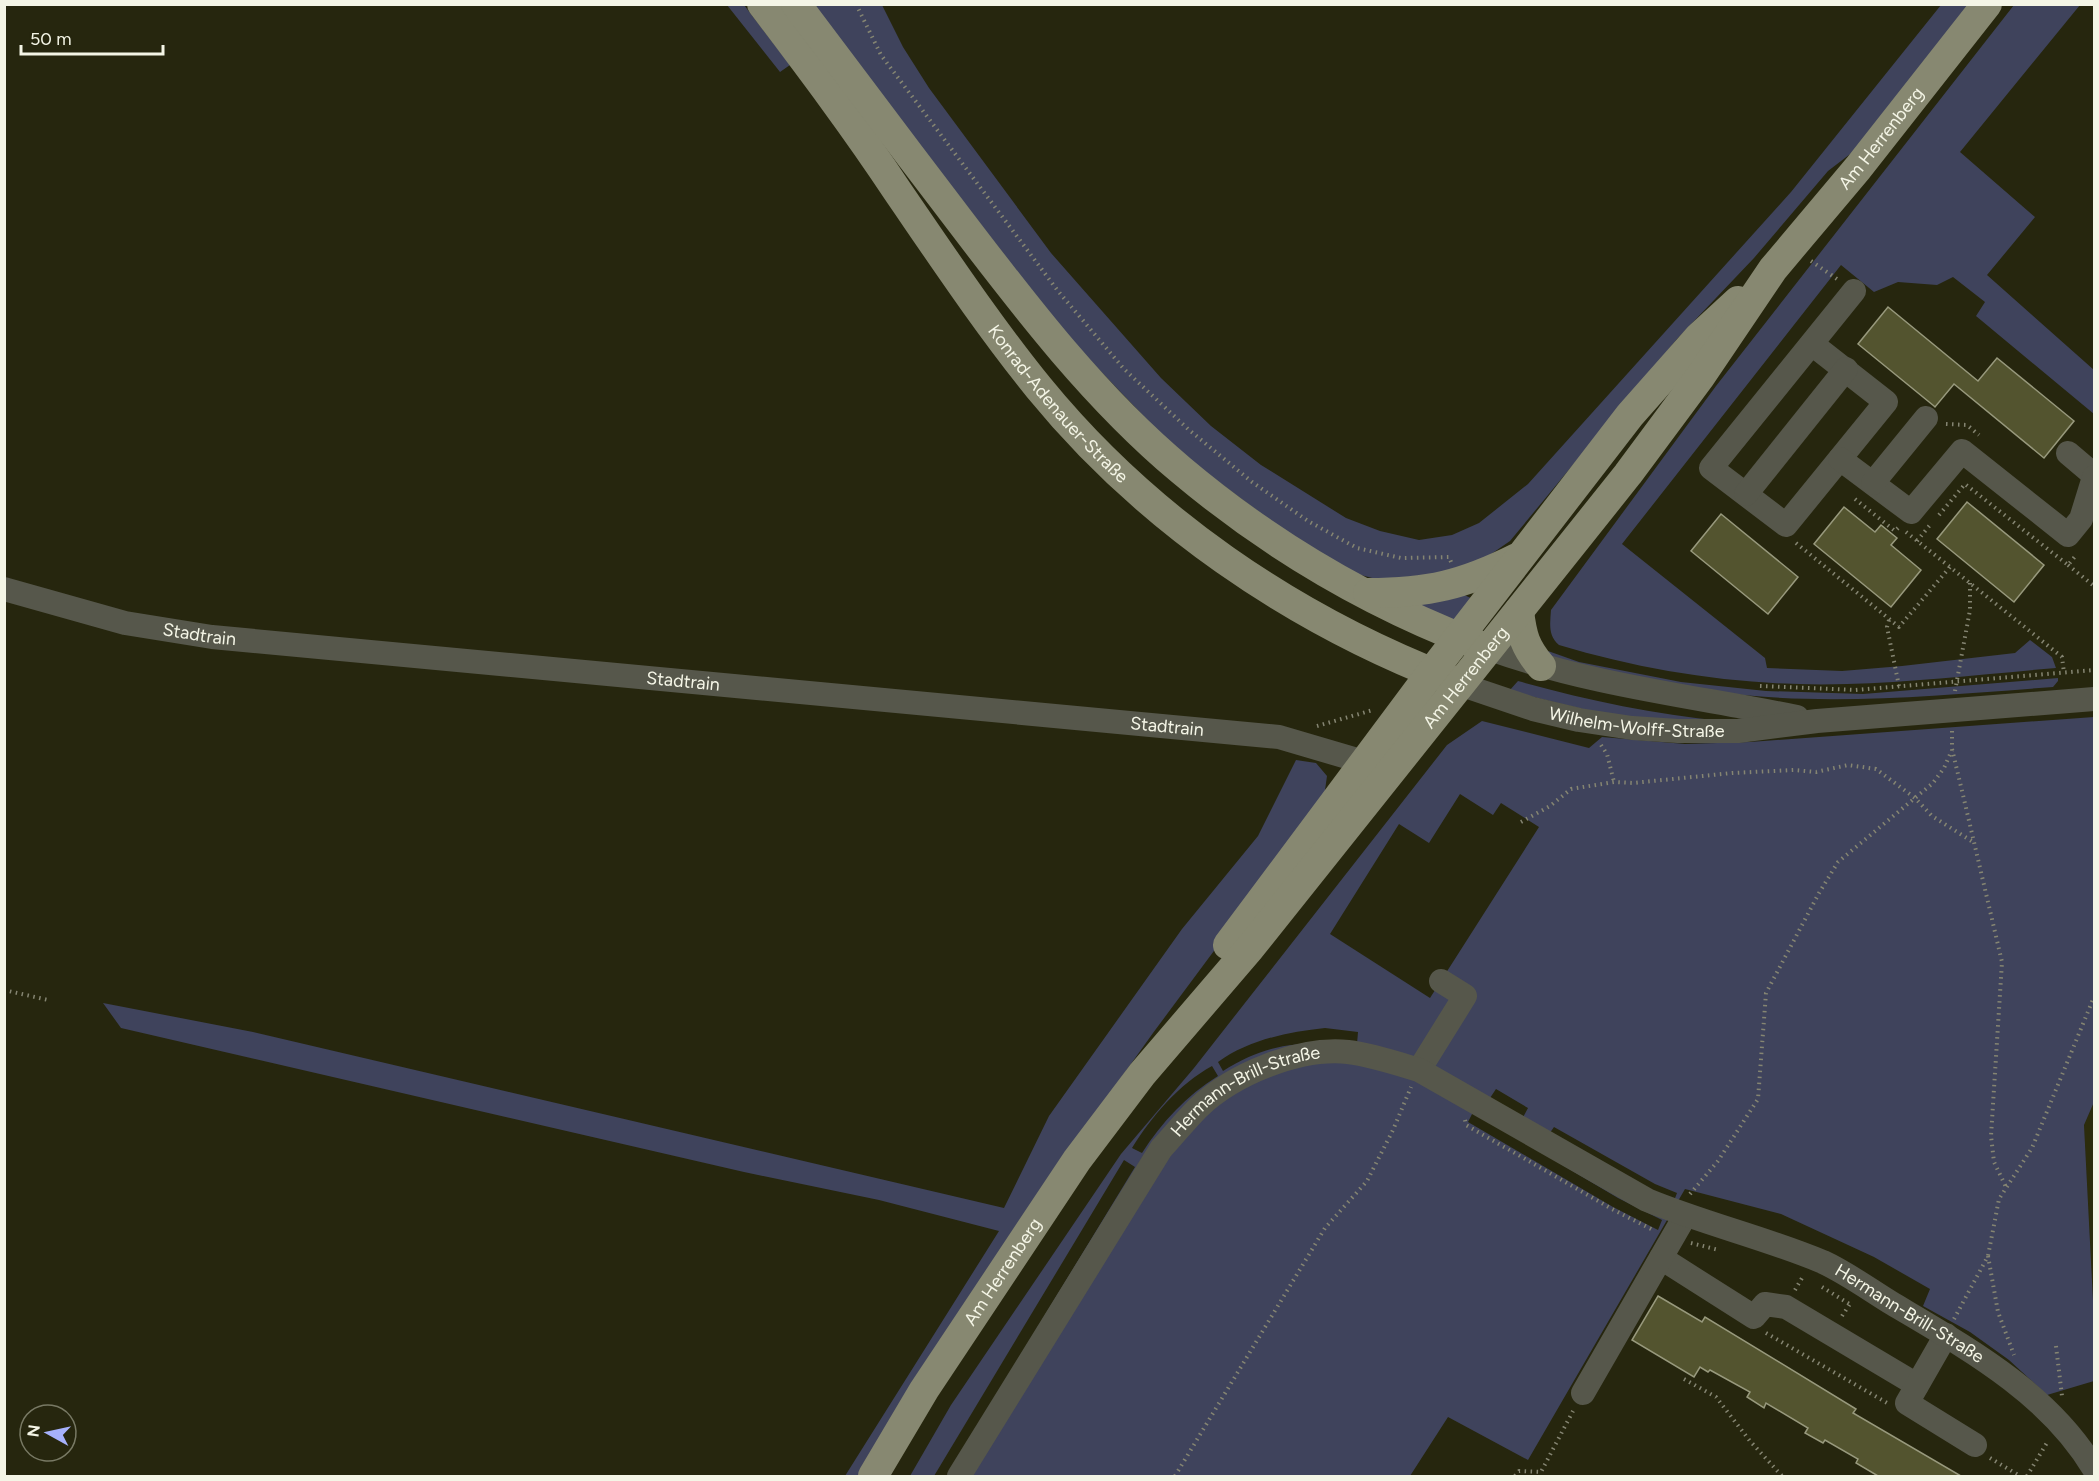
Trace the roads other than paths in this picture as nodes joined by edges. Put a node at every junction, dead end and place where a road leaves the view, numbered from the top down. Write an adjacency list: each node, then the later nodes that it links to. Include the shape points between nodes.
1 (762, 4): 19 (main road, Konrad-Adenauer-Straße, via 839,107 986,320 1040,390 1104,459 1207,548 1279,596)
2 (796, 4): 16 (main road, via 1005,280 1100,392 1165,456 1217,498 1303,559)
3 (1987, 4): 4 (main road, Am Herrenberg)
4 (1773, 269): 14 (main road, Am Herrenberg, via 1659,380); 17 (main road, Am Herrenberg, via 1628,474)
5 (1854, 291): 6 (street)
6 (1812, 344): 7 (street); 13 (street, via 1711,468)
7 (1846, 369): 10 (street, via 1886,402); 13 (street)
8 (1926, 418): 12 (street)
9 (2068, 453): 11 (street)
10 (1840, 459): 12 (street); 13 (street, via 1794,533)
11 (2094, 476): 12 (street, via 2082,519 2068,535 1962,451 1911,512)
12 (1873, 483)
13 (1746, 494)
14 (1522, 555): 16 (main road, via 1443,588); 18 (main road, Am Herrenberg)
15 (4, 589): 27 (street, Stadtrain, via 126,623 212,637 1279,737)
16 (1363, 593): 18 (main road)
17 (1519, 611): 20 (main road, Am Herrenberg); 21 (main road, via 1527,648)
18 (1459, 637): 20 (main road); 22 (main road, Am Herrenberg)
19 (1372, 647): 22 (main road, Konrad-Adenauer-Straße); 25 (main road, via 1388,666 1397,688 1395,712)
20 (1490, 649): 21 (street, Wilhelm-Wolff-Straße); 23 (main road, Am Herrenberg)
21 (1541, 666): 26 (street, Wilhelm-Wolff-Straße, via 1636,689)
22 (1431, 673): 23 (main road, Konrad-Adenauer-Straße); 25 (main road, Am Herrenberg)
23 (1462, 685): 26 (street, Wilhelm-Wolff-Straße, via 1533,709 1632,728 1738,730); 30 (main road, Am Herrenberg, via 1250,948)
24 (2094, 699): 26 (street, Wilhelm-Wolff-Straße)
25 (1386, 719): 27 (main road, Am Herrenberg)
26 (1817, 721)
27 (1364, 762): 30 (main road, Am Herrenberg, via 1234,937)
28 (1441, 981): 29 (street, via 1465,996)
29 (1419, 1070): 31 (street, Hermann-Brill-Straße, via 1647,1200); 39 (street, Hermann-Brill-Straße, via 1346,1052 1308,1054 1255,1071 1199,1107 1161,1149)
30 (1142, 1074): 38 (main road, Am Herrenberg, via 1024,1239 924,1390)
31 (1680, 1214): 32 (street); 33 (street, Hermann-Brill-Straße, via 1826,1263)
32 (1667, 1248): 34 (street); 35 (street, via 1754,1317 1765,1304 1786,1307)
33 (1946, 1335): 35 (street); 37 (street, Hermann-Brill-Straße, via 2020,1385 2060,1423)
34 (1583, 1393)
35 (1912, 1394): 36 (street)
36 (1975, 1444)
37 (2094, 1469)
38 (873, 1476)
39 (959, 1476)

